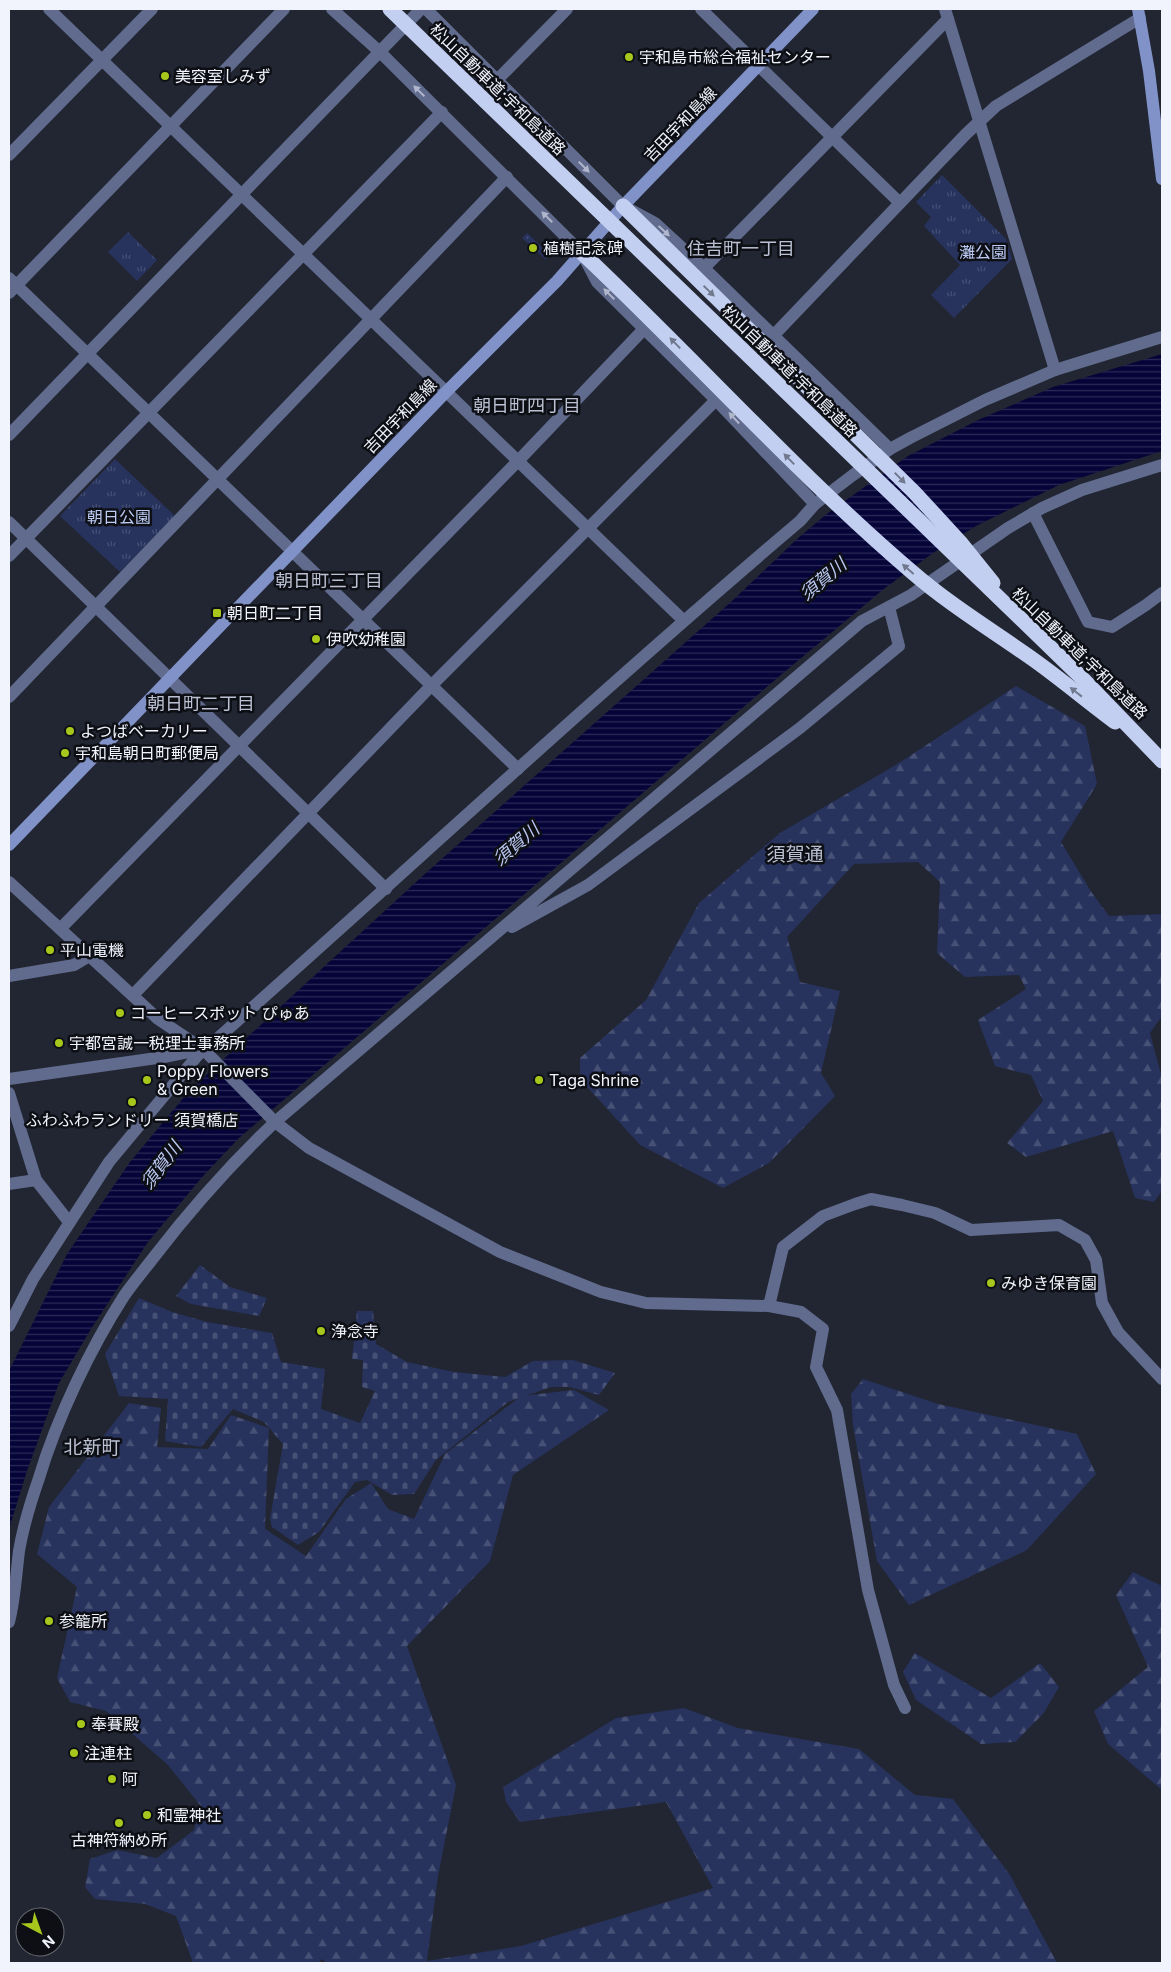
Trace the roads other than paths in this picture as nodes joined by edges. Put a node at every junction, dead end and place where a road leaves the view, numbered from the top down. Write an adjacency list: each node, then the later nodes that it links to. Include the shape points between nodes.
1 (49, 9): 14 (street)
2 (152, 9): 14 (street)
3 (284, 9): 19 (street)
4 (332, 9): 13 (street)
5 (390, 9): 52 (highway, 松山自動車道;宇和島道路)
6 (421, 9): 13 (street)
7 (426, 9): 16 (street)
8 (567, 9): 16 (street)
9 (701, 9): 15 (street)
10 (813, 9): 15 (main road, 吉田宇和島線)
11 (1139, 13): 18 (street, via 996,106); 23 (main road)
12 (947, 14): 18 (street); 20 (street)
13 (380, 52): 17 (street, one-way to 13); 24 (street)
14 (101, 59): 19 (street); 21 (street)
15 (758, 65): 20 (street); 26 (main road, 吉田宇和島線)
16 (496, 81): 26 (street, one-way to 26)
17 (442, 112): 22 (street); 28 (street)
18 (979, 121): 25 (street); 36 (street)
19 (171, 125): 24 (street); 30 (street)
20 (832, 137): 25 (street); 29 (street)
21 (9, 155)
22 (507, 178): 27 (street, one-way to 22); 31 (street)
23 (1162, 179)
24 (242, 194): 28 (street); 35 (street)
25 (900, 204): 33 (street)
26 (623, 206): 27 (main road, 吉田宇和島線); 29 (street, one-way to 29, via 656,223); 52 (highway, one-way to 52, via 914,492)
27 (581, 252): 32 (street, one-way to 27, via 597,282); 37 (main road, 吉田宇和島線, via 557,281); 62 (highway, one-way to 27, via 1034,661 946,600 888,552 809,479)
28 (303, 254): 31 (street); 39 (street)
29 (704, 268): 33 (street)
30 (11, 285): 35 (street)
31 (371, 320): 37 (street); 44 (street)
32 (644, 329): 38 (street); 42 (street)
33 (774, 336): 41 (street)
34 (1162, 337): 36 (street)
35 (87, 354): 39 (street); 40 (street)
36 (1055, 370): 41 (street, via 985,400)
37 (447, 391): 42 (street); 50 (main road, 吉田宇和島線)
38 (716, 400): 45 (street, one-way to 38); 48 (street)
39 (148, 412): 44 (street); 49 (street)
40 (9, 434)
41 (890, 449): 45 (street)
42 (519, 460): 48 (street); 56 (street)
43 (1162, 465): 46 (street, via 1082,490)
44 (219, 479): 50 (street); 54 (street)
45 (815, 504): 57 (street, via 800,521)
46 (1033, 513): 53 (street, via 1088,622 1112,627); 55 (street)
47 (9, 522): 49 (street)
48 (587, 528): 57 (street); 59 (street)
49 (26, 539): 51 (street); 54 (street)
50 (292, 551): 56 (street); 58 (main road, 吉田宇和島線)
51 (9, 556)
52 (982, 575): 62 (highway, 松山自動車道;宇和島道路, via 1017,616)
53 (1162, 593)
54 (97, 607): 58 (street); 60 (street)
55 (889, 607): 69 (street, via 862,621); 69 (street, via 900,646 800,728 588,885)
56 (363, 619): 59 (street); 61 (street)
57 (683, 620): 63 (street)
58 (170, 679): 61 (street); 65 (main road, 吉田宇和島線)
59 (432, 685): 63 (street); 64 (street)
60 (9, 697)
61 (239, 747): 64 (street); 68 (street)
62 (1159, 757)
63 (518, 769): 67 (street)
64 (306, 813): 67 (street); 72 (street)
65 (9, 845)
66 (9, 882): 68 (street)
67 (386, 888): 73 (street, via 223,1033)
68 (60, 929): 70 (street)
69 (501, 931): 76 (street)
70 (89, 956): 71 (street, via 74,965); 72 (street)
71 (9, 976)
72 (133, 995): 73 (street, via 172,1030)
73 (208, 1053): 74 (street); 76 (street); 79 (street, via 110,1162)
74 (9, 1079)
75 (9, 1093): 77 (street)
76 (271, 1118): 80 (street, via 309,1148 500,1252 601,1292 646,1303); 83 (street, via 164,1244 125,1295 98,1340 38,1479 20,1549)
77 (36, 1180): 78 (street); 79 (street)
78 (9, 1184)
79 (68, 1222): 81 (street)
80 (769, 1306): 82 (street, via 783,1247 823,1216 871,1199 935,1212 971,1230 1059,1225 1085,1240 1096,1260 1102,1303 1118,1332); 84 (street, via 801,1312 822,1329 816,1367 838,1410 868,1590 894,1685)
81 (9, 1326)
82 (1162, 1378)
83 (9, 1622)
84 (905, 1708)

